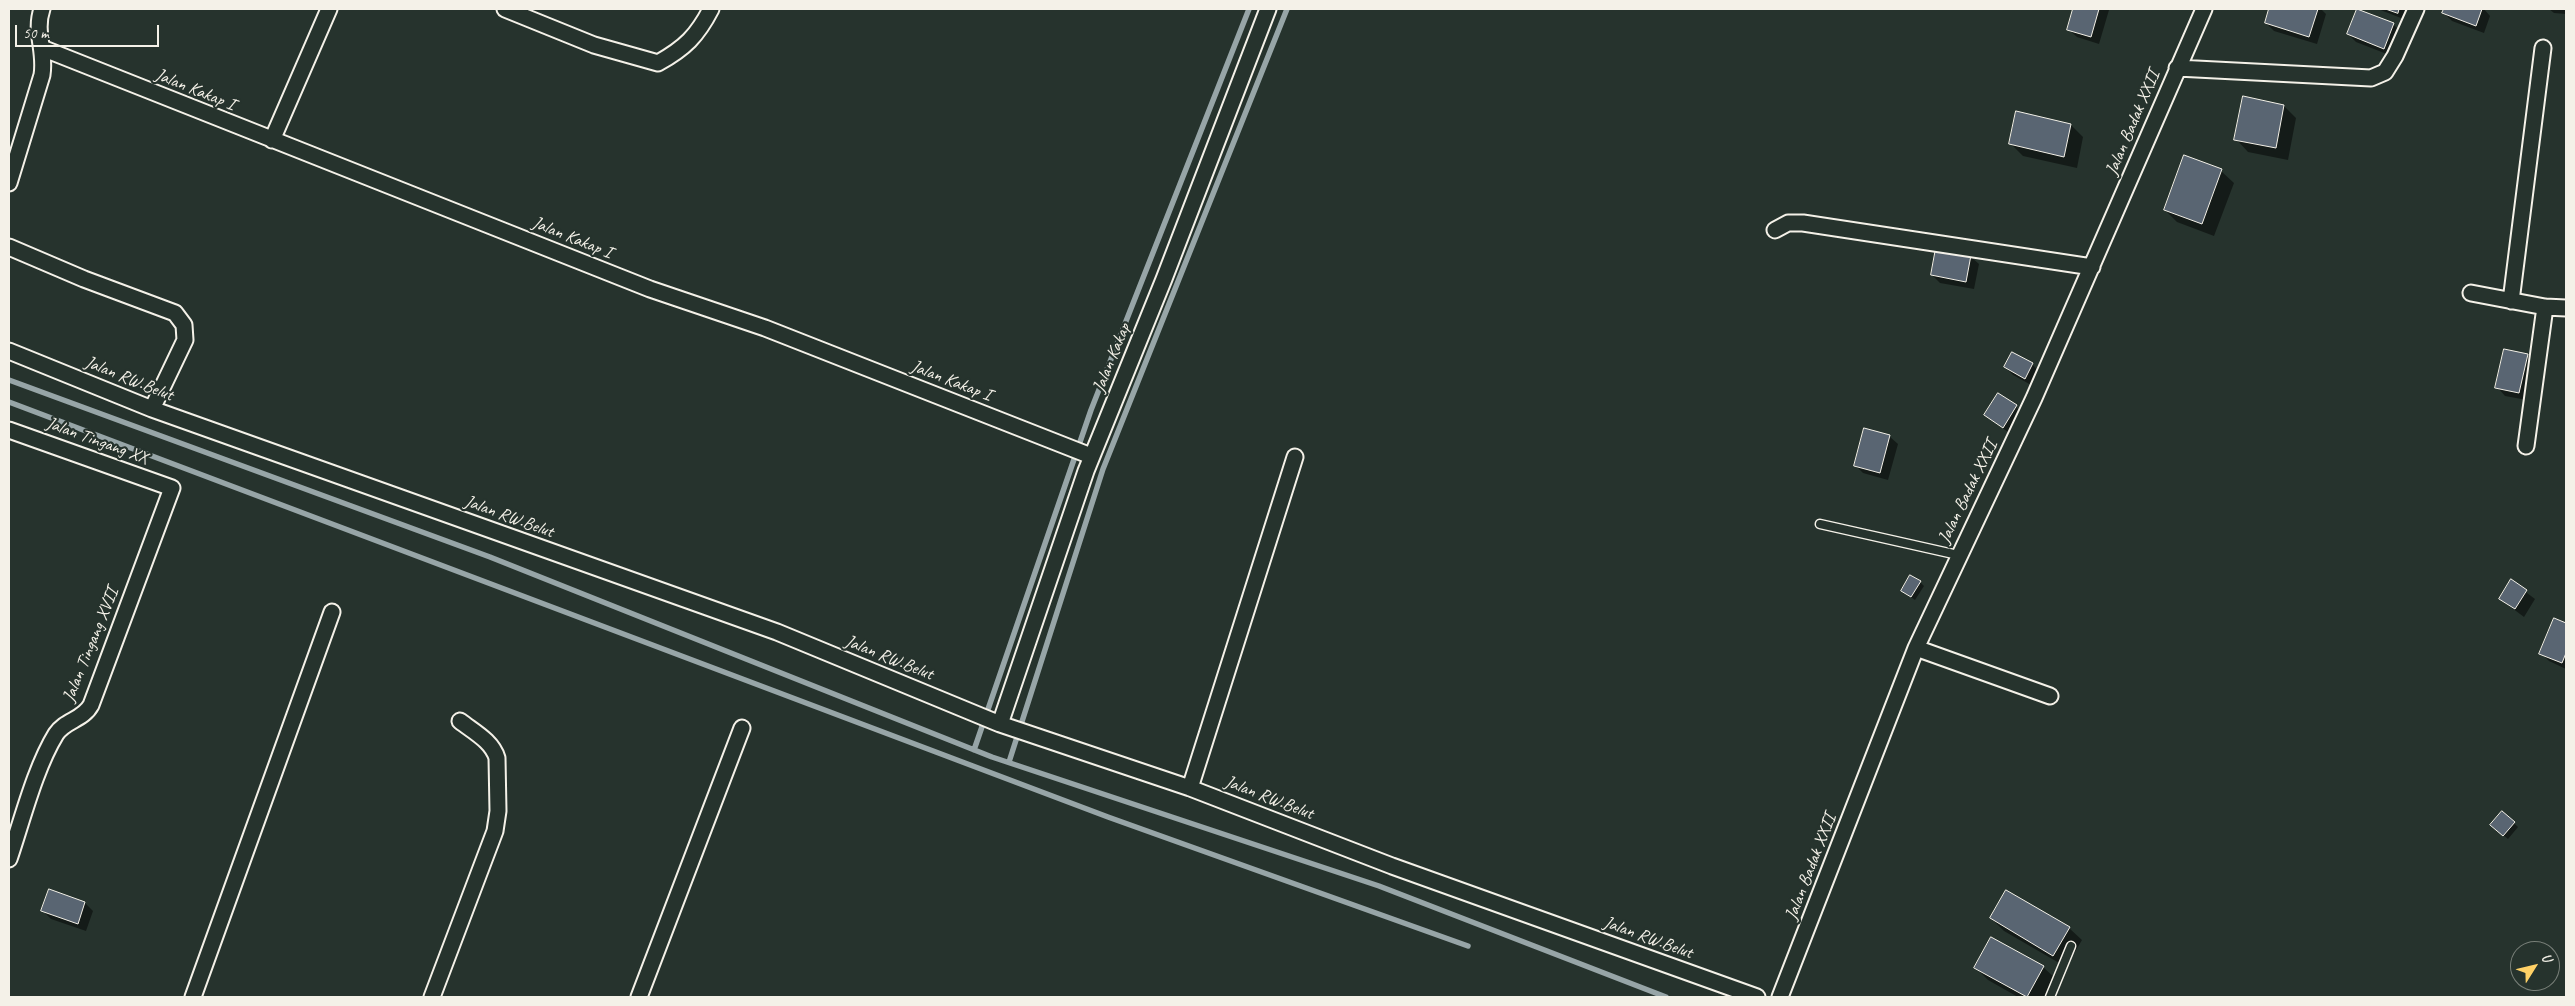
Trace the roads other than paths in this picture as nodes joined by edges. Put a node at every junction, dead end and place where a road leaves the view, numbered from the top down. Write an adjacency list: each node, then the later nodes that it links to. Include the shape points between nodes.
1 (42, 9): 8 (street, via 38,27)
2 (329, 9): 11 (street)
3 (505, 9): 4 (street, via 594,46 658,63 680,51 701,28)
4 (711, 9)
5 (1268, 9): 24 (street, Jalan Kakap)
6 (2204, 9): 10 (street, Jalan Badak XXII)
7 (2416, 9): 10 (street, via 2385,72 2371,78)
8 (42, 48): 11 (street, Jalan Kakap I); 12 (street, via 42,74)
9 (2543, 48): 17 (street)
10 (2176, 68): 15 (street, Jalan Badak XXII)
11 (272, 140): 24 (street, Jalan Kakap I, via 650,289 765,328)
12 (9, 183)
13 (1775, 230): 15 (street, via 1788,223 1803,223)
14 (9, 247): 21 (street, via 175,313 184,325 185,340)
15 (2092, 267): 28 (street, Jalan Badak XXII, via 2034,398)
16 (2471, 293): 17 (street)
17 (2511, 301): 18 (street)
18 (2544, 307): 19 (street); 23 (street)
19 (2566, 308)
20 (9, 351): 21 (street, Jalan RW.Belut)
21 (152, 409): 33 (street, Jalan RW.Belut, via 777,632)
22 (9, 430): 26 (street, Jalan Tingang XX)
23 (2526, 446)
24 (1092, 456): 33 (street, Jalan Kakap)
25 (1295, 457): 35 (street)
26 (172, 488): 36 (street, Jalan Tingang XVII, via 91,705 83,716 56,734)
27 (1820, 524): 28 (lane)
28 (1958, 555): 30 (street, Jalan Badak XXII)
29 (332, 612): 38 (street)
30 (1916, 648): 31 (street); 42 (street, Jalan Badak XXII)
31 (2050, 696)
32 (460, 721): 39 (street, via 495,751 498,811 495,831)
33 (1000, 724): 35 (street, Jalan RW.Belut)
34 (742, 728): 40 (street)
35 (1190, 788): 41 (street, Jalan RW.Belut, via 1392,866)
36 (9, 859)
37 (2071, 946): 43 (lane)
38 (193, 997)
39 (432, 997)
40 (639, 997)
41 (1757, 997)
42 (1780, 997)
43 (2050, 997)

